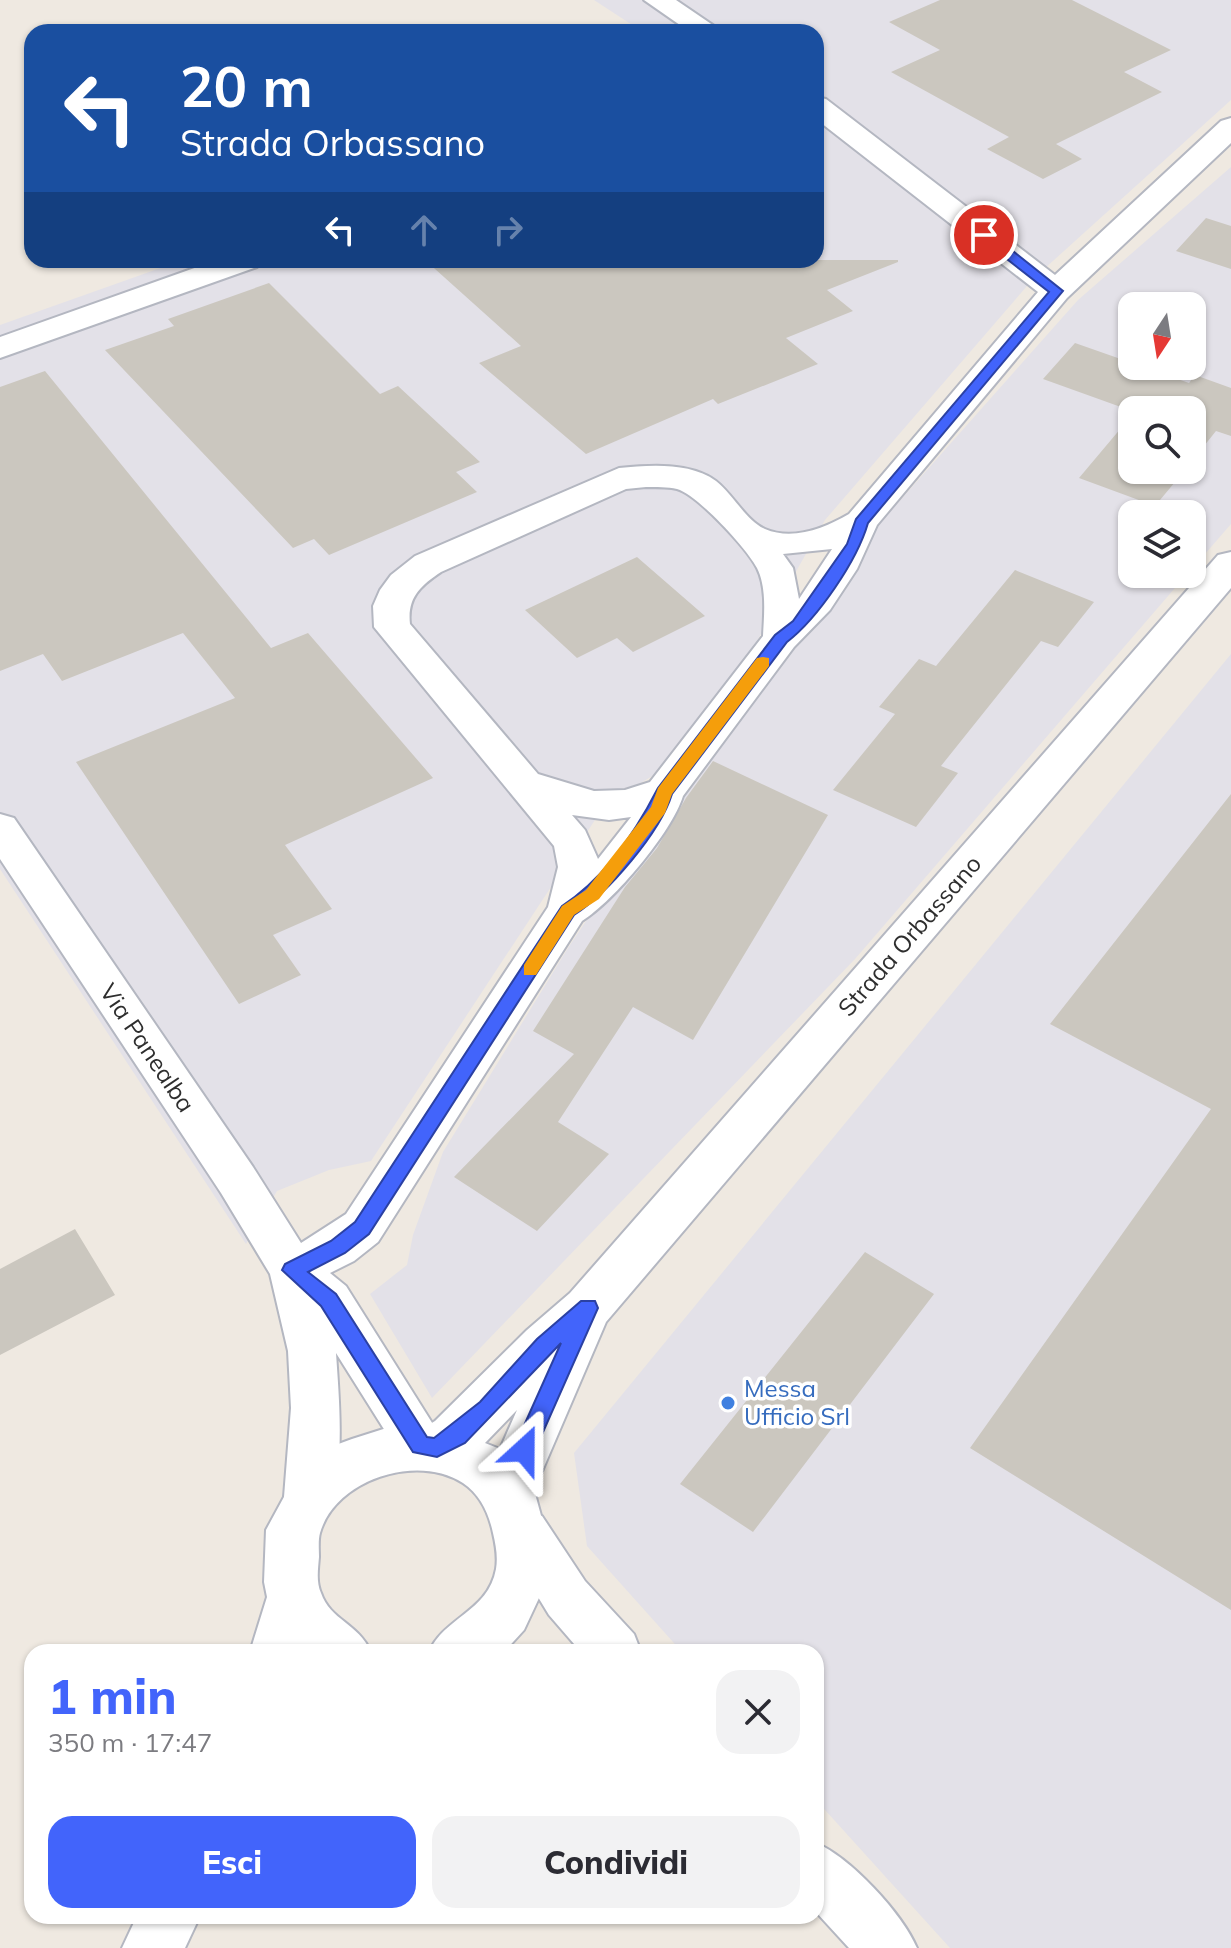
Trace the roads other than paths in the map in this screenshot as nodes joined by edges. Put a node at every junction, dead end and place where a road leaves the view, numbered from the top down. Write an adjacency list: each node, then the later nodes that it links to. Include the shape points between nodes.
1 (657, 0): 2 (street)
2 (696, 24)
3 (824, 111): 6 (street)
4 (1231, 127): 6 (street)
5 (224, 268): 7 (street)
6 (1056, 291): 8 (street)
7 (0, 348)
8 (861, 522): 9 (street, via 836,539 779,544); 11 (street, via 854,544 799,625)
9 (752, 537): 11 (street, via 775,568 781,588); 12 (street, via 703,488 684,479 632,476 410,576 394,594 389,610 392,627)
10 (1231, 564): 17 (main road, Strada Orbassano)
11 (781, 638): 13 (street)
12 (527, 785): 13 (street, via 593,808 632,805); 15 (street, via 580,858)
13 (664, 792): 15 (street, via 659,809 592,895)
14 (0, 828): 16 (street, Via Panealba)
15 (568, 910): 16 (street, via 362,1228)
16 (292, 1270): 18 (street, via 329,1300); 19 (street, via 312,1351 315,1408)
17 (588, 1308): 18 (main road, Strada Orbassano, via 457,1436); 20 (main road, Strada Orbassano)
18 (429, 1446): 19 (main road, Strada Orbassano, via 389,1448 358,1458); 20 (main road, Strada Orbassano, via 477,1463)
19 (309, 1497): 21 (main road, Strada Orbassano, via 292,1529 287,1563)
20 (516, 1512): 24 (main road, Strada Orbassano, via 524,1563 515,1594 497,1622); 25 (street, via 567,1598)
21 (294, 1598): 22 (main road); 23 (main road, Strada Orbassano, via 308,1625)
22 (280, 1644)
23 (333, 1644)
24 (473, 1644)
25 (608, 1644)
26 (824, 1880): 29 (street)
27 (166, 1924): 28 (main road)
28 (152, 1948)
29 (888, 1948)

